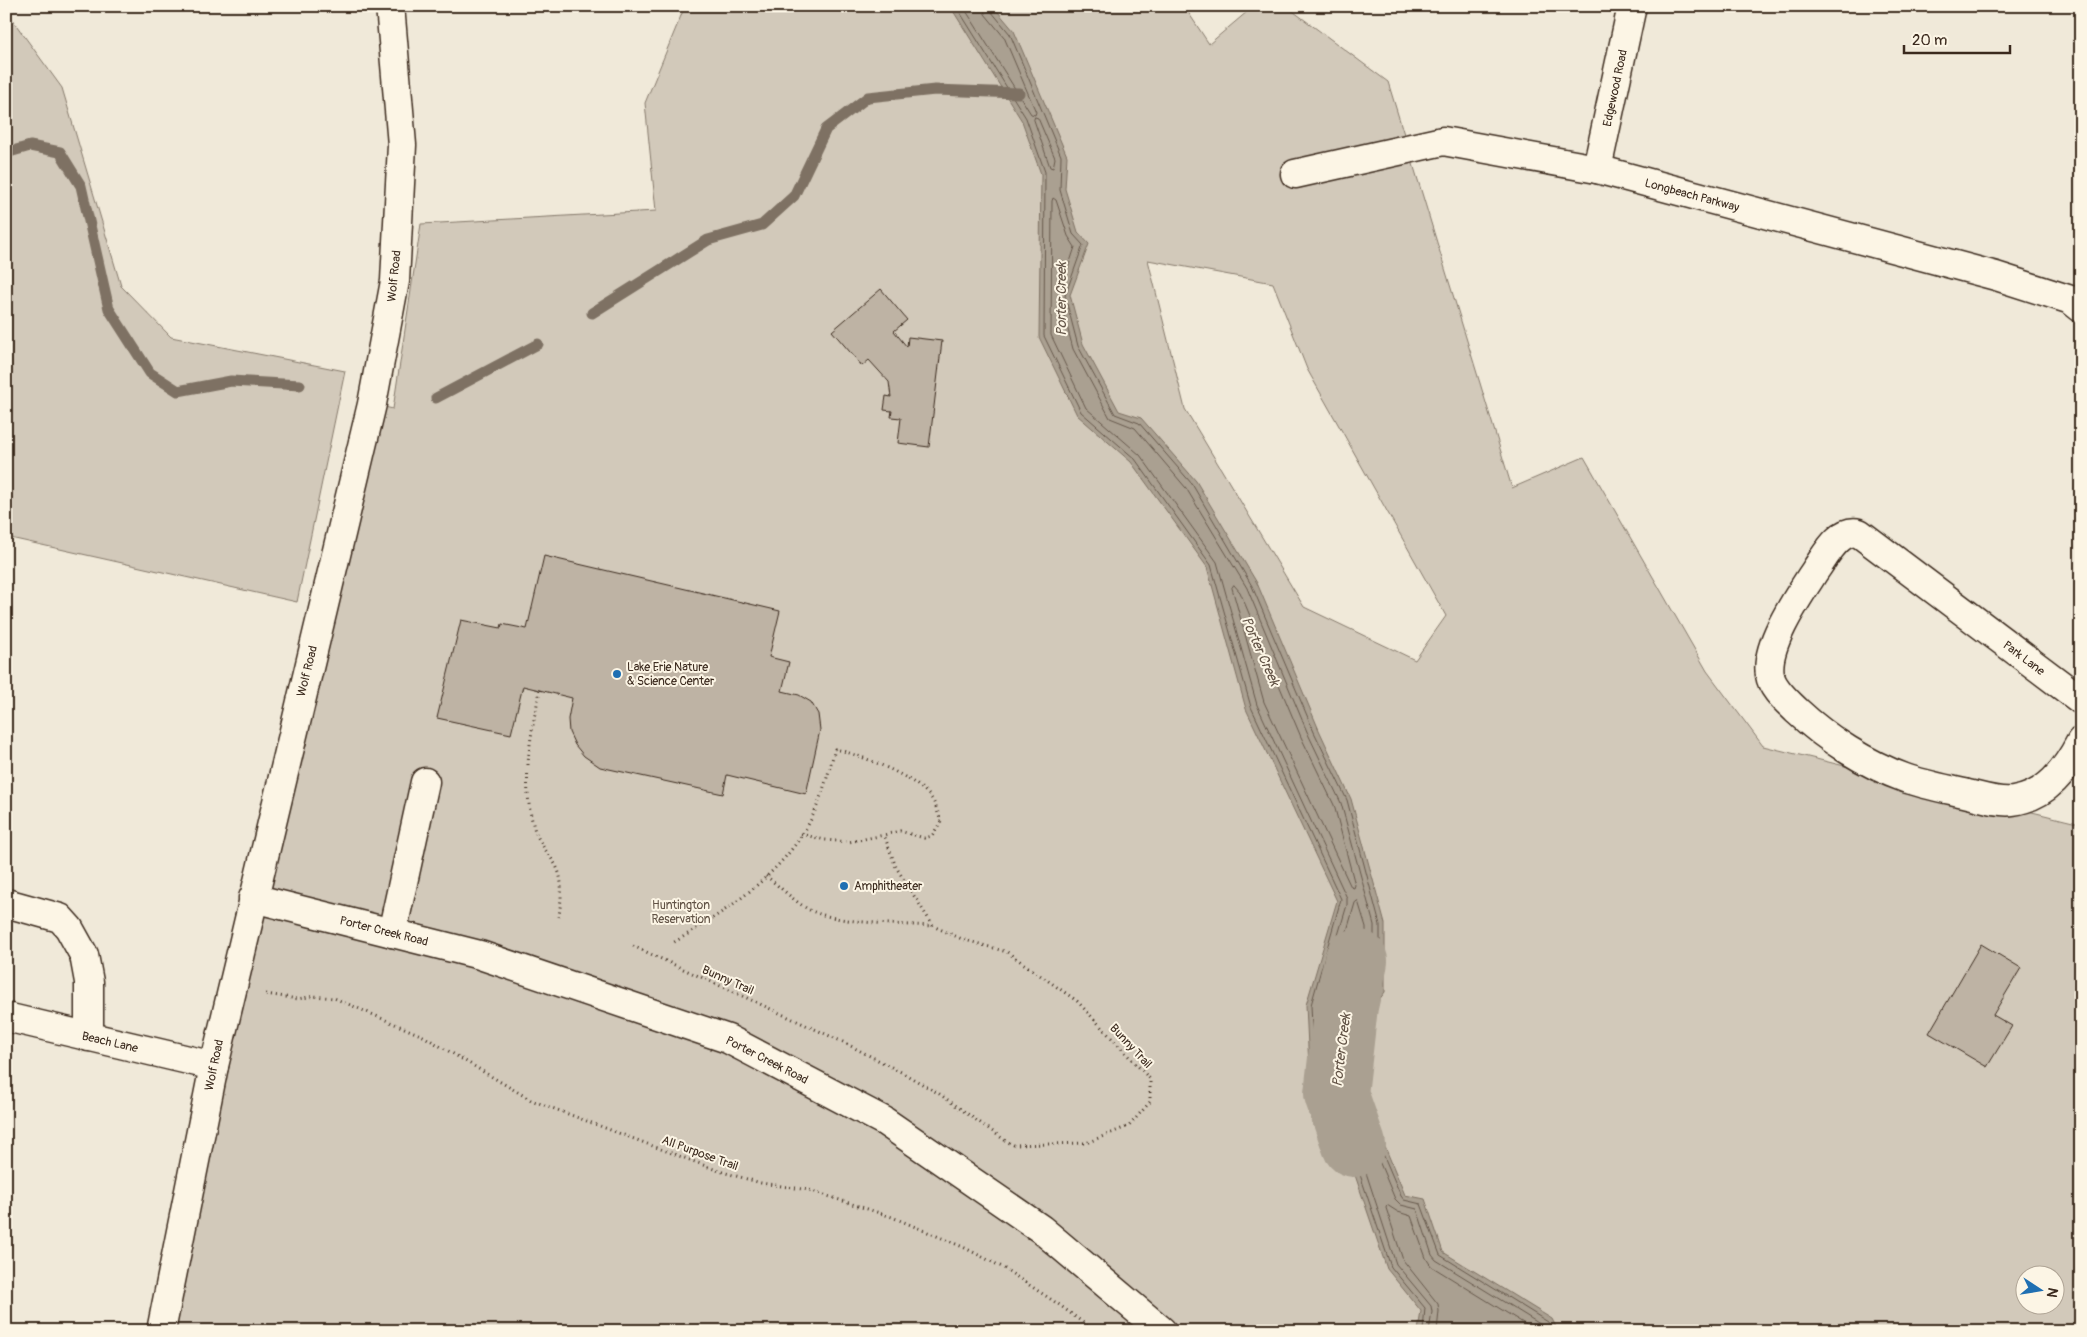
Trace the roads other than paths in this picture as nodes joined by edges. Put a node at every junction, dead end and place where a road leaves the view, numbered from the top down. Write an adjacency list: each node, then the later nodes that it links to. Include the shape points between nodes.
1 (390, 6): 9 (street, Wolf Road, via 402,145 395,281 372,404)
2 (1632, 6): 3 (street, Edgewood Road)
3 (1597, 169): 4 (street, Longbeach Parkway, via 1443,141); 5 (street, Longbeach Parkway)
4 (1295, 174)
5 (2078, 298)
6 (2081, 700): 7 (street, Park Lane, via 1859,534 1852,532 1844,534 1832,546 1792,606 1769,657 1770,676 1787,702 1820,732 1877,766 1906,778 2011,802 2049,786 2072,758)
7 (2081, 741)
8 (425, 782): 11 (street)
9 (252, 898): 11 (street, Porter Creek Road); 14 (street, Wolf Road)
10 (6, 903): 13 (street, via 60,918 69,928 84,956 89,982)
11 (392, 933): 16 (street, Porter Creek Road, via 480,955 728,1038 884,1121 1041,1229)
12 (6, 1017): 13 (street, Beach Lane)
13 (89, 1037): 14 (street, Beach Lane)
14 (214, 1066): 15 (street, Wolf Road)
15 (161, 1331)
16 (1162, 1331)

